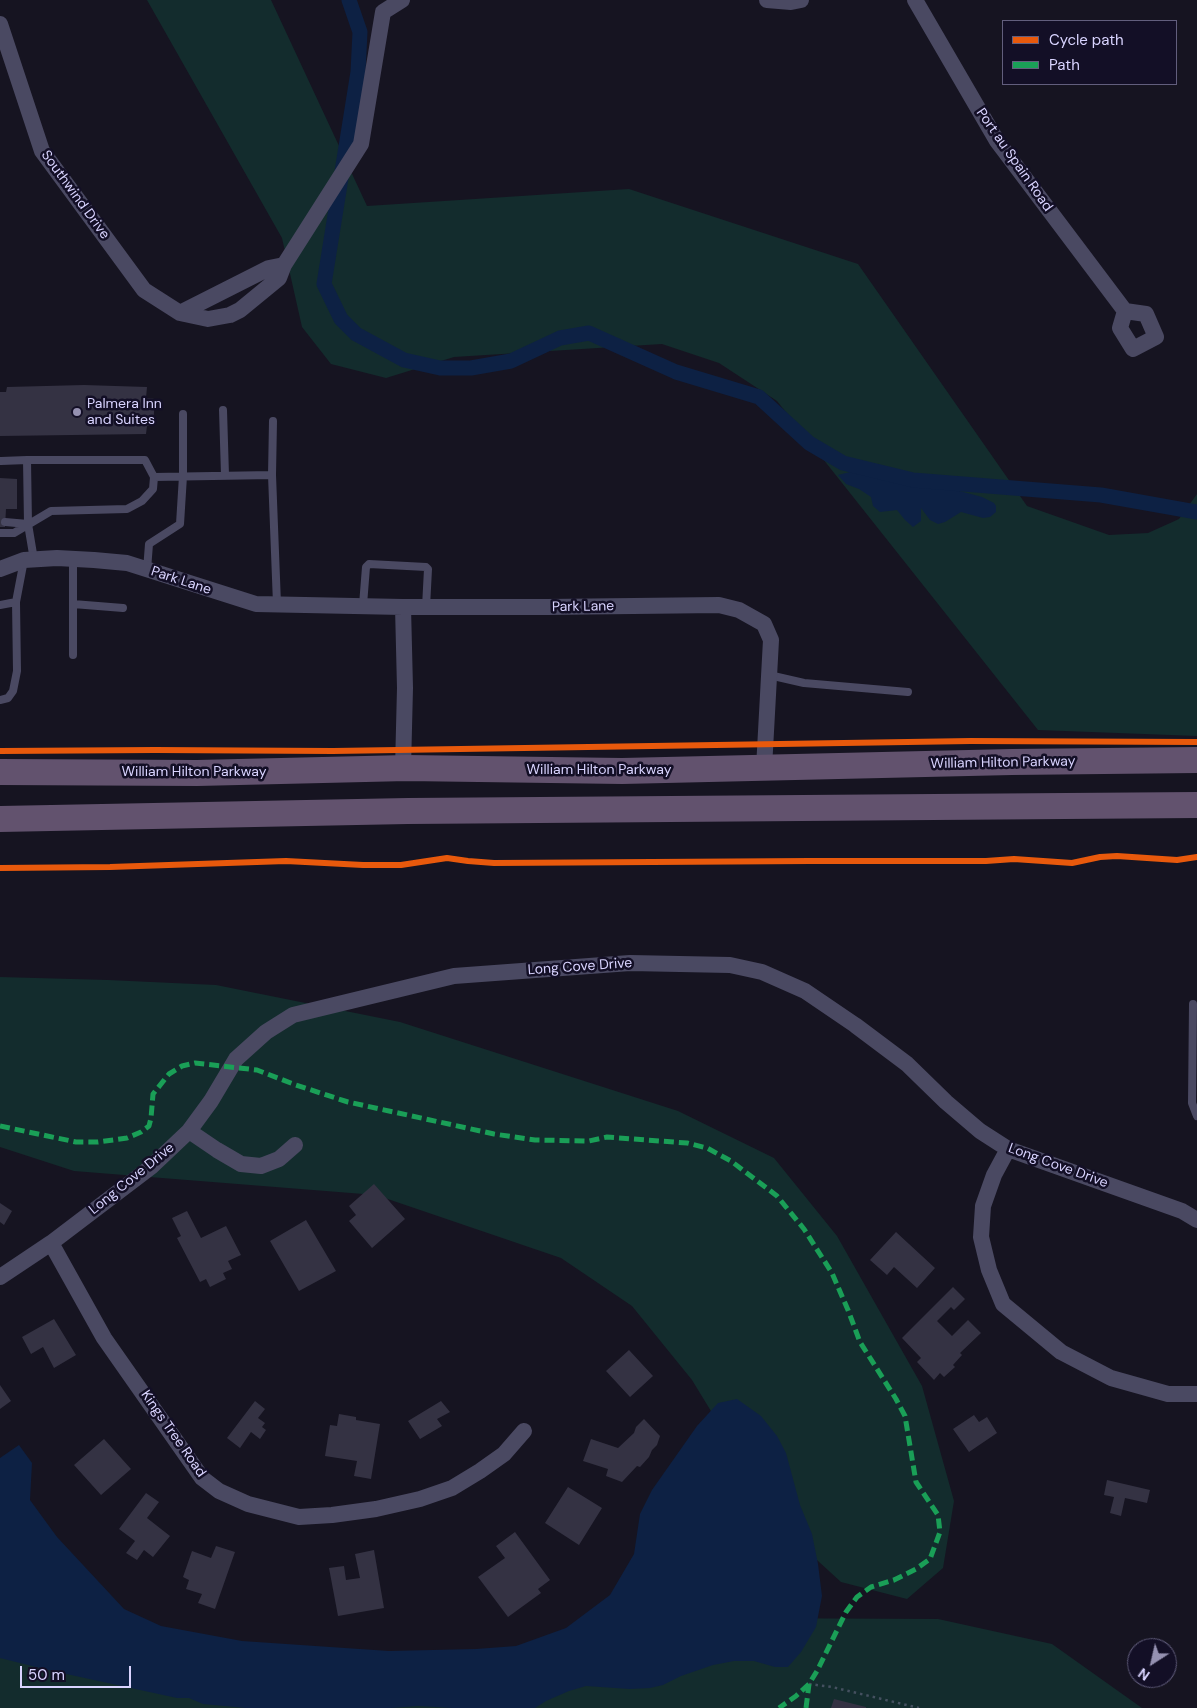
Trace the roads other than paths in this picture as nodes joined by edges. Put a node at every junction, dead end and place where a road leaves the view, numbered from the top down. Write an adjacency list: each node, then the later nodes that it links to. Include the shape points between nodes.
1 (402, 0): 6 (street, Southwind Drive, via 383,12 362,144)
2 (767, 0): 3 (street)
3 (802, 0)
4 (915, 0): 7 (street, Port au Spain Road, via 997,141)
5 (0, 24): 8 (street, Southwind Drive, via 42,152 144,290)
6 (284, 265): 8 (street, via 269,268); 8 (street, Southwind Drive, via 279,278 230,315 208,319)
7 (1125, 311)
8 (180, 313)
9 (223, 410): 14 (lane)
10 (183, 414): 16 (lane)
11 (273, 421): 15 (lane)
12 (27, 460): 13 (lane); 17 (lane, via 145,460); 19 (lane)
13 (2, 461)
14 (225, 475): 15 (lane); 16 (lane)
15 (272, 475): 27 (lane)
16 (184, 476): 17 (lane); 24 (lane, via 180,524 150,544)
17 (154, 477): 19 (lane, via 153,489 142,501 127,509 51,511)
18 (5, 522): 19 (lane)
19 (28, 524): 20 (lane, via 14,533); 22 (lane)
20 (0, 533)
21 (73, 558): 22 (street, Park Lane); 24 (street, Park Lane, via 127,563); 26 (lane)
22 (29, 560): 23 (street, Park Lane); 25 (lane)
23 (0, 569)
24 (147, 570): 27 (street, Park Lane, via 256,604)
25 (16, 602): 28 (lane); 36 (lane, via 17,671 8,698)
26 (73, 604): 32 (lane); 33 (lane)
27 (277, 604): 29 (street, Park Lane)
28 (0, 605)
29 (363, 605): 30 (street, Park Lane); 31 (lane, via 366,567 369,564 428,568)
30 (403, 607): 31 (street, Park Lane); 38 (street)
31 (426, 607): 34 (street, Park Lane, via 718,605 745,609 764,624 770,640)
32 (123, 608)
33 (73, 655)
34 (769, 675): 35 (lane, via 804,683); 39 (street, Park Lane)
35 (908, 692)
36 (0, 700)
37 (1197, 760): 39 (highway, William Hilton Parkway)
38 (403, 768): 39 (highway, William Hilton Parkway, via 622,771); 40 (highway, William Hilton Parkway); 42 (highway, via 382,800)
39 (764, 768)
40 (0, 772)
41 (1197, 805): 42 (highway)
42 (269, 813): 43 (highway)
43 (0, 819)
44 (1194, 1004): 45 (lane, via 1192,1103)
45 (1197, 1116)
46 (189, 1131): 47 (street, via 241,1164 262,1166 279,1159); 48 (street, Long Cove Drive, via 236,1059 266,1032 293,1015 454,976 630,963 730,965 762,972 805,991 907,1064 980,1131); 50 (street, Long Cove Drive, via 151,1167)
47 (295, 1145)
48 (1008, 1149): 49 (street, Long Cove Drive, via 1182,1211); 52 (street, via 983,1206 981,1237 989,1270 1003,1304 1061,1352 1111,1378 1168,1394)
49 (1197, 1220)
50 (51, 1243): 51 (street, Long Cove Drive); 53 (street, Kings Tree Road, via 104,1338 202,1478 219,1491 248,1504 299,1517 376,1509 420,1499 452,1488 480,1471 504,1454)
51 (0, 1277)
52 (1197, 1394)
53 (524, 1431)

